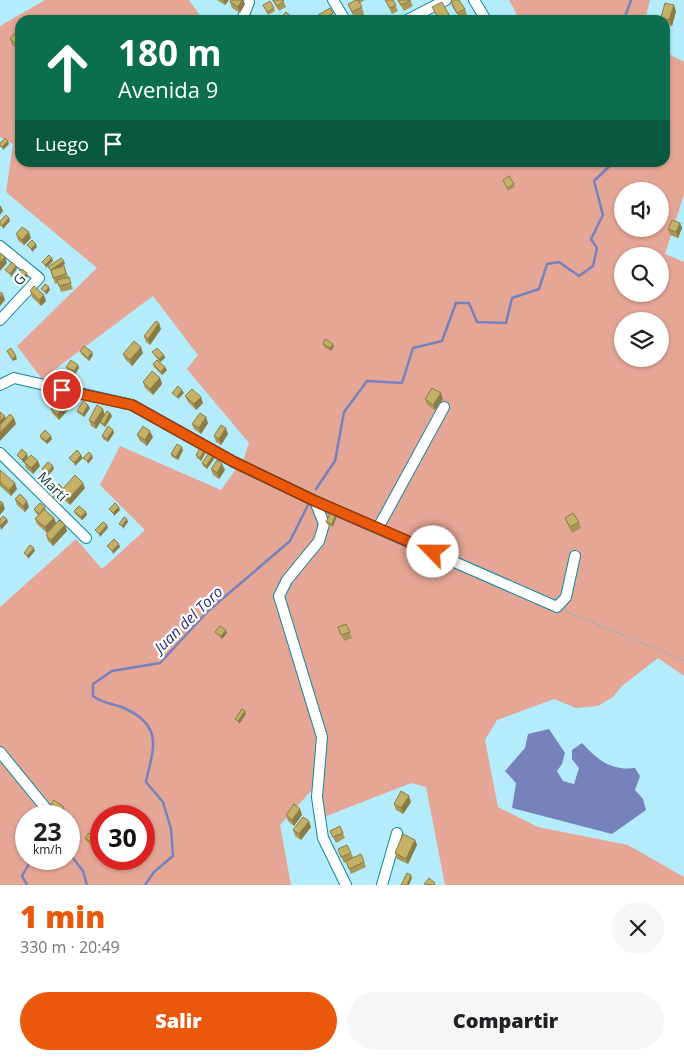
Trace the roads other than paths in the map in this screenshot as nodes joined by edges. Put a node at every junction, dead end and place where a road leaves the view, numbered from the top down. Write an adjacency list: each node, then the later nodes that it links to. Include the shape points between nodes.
1 (333, 0): 6 (street)
2 (446, 0): 7 (street)
3 (474, 0): 8 (street)
4 (250, 1): 5 (street)
5 (244, 15)
6 (342, 15)
7 (417, 15)
8 (483, 15)
9 (0, 246): 10 (street, G, via 38,278)
10 (0, 320)
11 (0, 385): 14 (street, via 14,378 132,405 234,462)
12 (444, 408): 15 (street)
13 (2, 460): 16 (street, Martí)
14 (315, 501): 15 (street); 21 (street, via 324,524 319,541 286,580 279,596 322,737 317,797 323,838)
15 (378, 528): 17 (street, via 557,607 566,598)
16 (86, 538)
17 (575, 556)
18 (0, 752): 19 (street)
19 (43, 805)
20 (397, 833): 22 (street)
21 (346, 885)
22 (382, 885)

